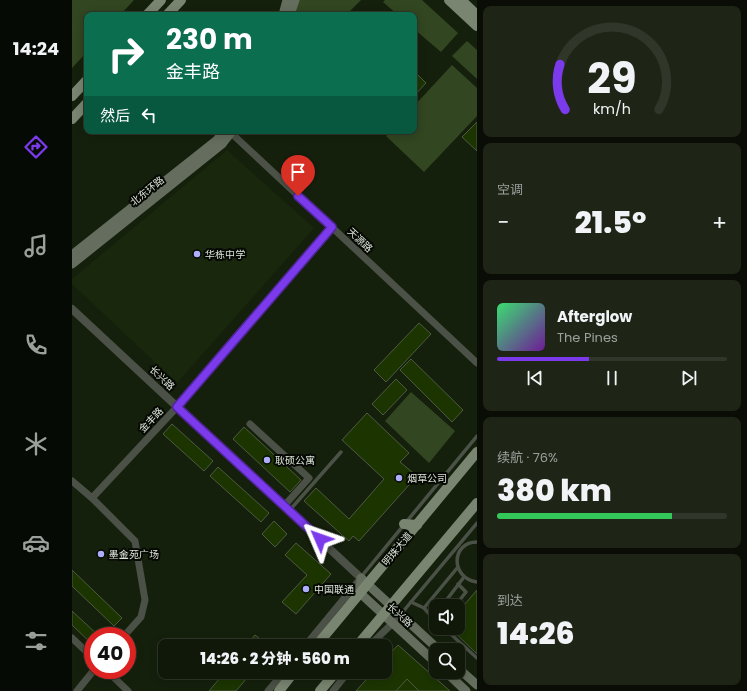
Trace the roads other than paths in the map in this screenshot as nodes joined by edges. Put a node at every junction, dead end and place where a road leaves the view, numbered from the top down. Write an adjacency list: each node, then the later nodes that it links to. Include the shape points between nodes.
1 (161, 0): 7 (main road)
2 (181, 0): 8 (main road)
3 (288, 0): 9 (main road)
4 (295, 0): 10 (main road)
5 (449, 0): 12 (main road)
6 (461, 0): 11 (main road)
7 (150, 12)
8 (170, 12)
9 (284, 12)
10 (291, 12)
11 (477, 15)
12 (477, 26)
13 (84, 83): 14 (main road)
14 (72, 96)
15 (84, 106): 16 (main road)
16 (72, 119)
17 (225, 134): 21 (main road, 北东环路)
18 (227, 134): 22 (main road, 北东环路, via 222,144)
19 (232, 134): 20 (street, 天源路)
20 (332, 227): 24 (street, 天源路); 25 (street, 金丰路)
21 (72, 255)
22 (72, 264)
23 (72, 309): 25 (street, 长兴路)
24 (477, 363)
25 (177, 407): 31 (street, 金丰路); 33 (street, 长兴路)
26 (250, 424): 33 (street, via 309,478 305,479)
27 (477, 436): 35 (lane)
28 (341, 452): 33 (lane)
29 (477, 452): 36 (main road, 明珠大道)
30 (72, 481): 31 (street)
31 (92, 498): 53 (street, via 135,541 145,600 141,617)
32 (477, 503): 47 (main road)
33 (286, 509): 40 (street, 长兴路)
34 (477, 523): 46 (lane)
35 (404, 524): 36 (main road); 40 (lane)
36 (417, 525): 40 (main road, 明珠大道)
37 (477, 542): 38 (lane, via 462,548 457,561)
38 (458, 567): 39 (lane); 48 (lane)
39 (464, 577): 41 (lane); 42 (lane)
40 (364, 581): 43 (main road, 明珠大道); 47 (main road, 长兴路); 56 (street)
41 (477, 582)
42 (458, 584): 44 (lane); 45 (lane, via 466,592)
43 (360, 593): 50 (main road, 长兴路); 57 (main road, 明珠大道)
44 (447, 599)
45 (460, 599)
46 (411, 602): 48 (lane); 51 (lane)
47 (391, 606): 50 (main road); 51 (main road, 长兴路)
48 (424, 608): 49 (lane)
49 (429, 614)
50 (383, 615): 52 (main road, 长兴路); 58 (main road)
51 (400, 615): 52 (street); 60 (main road, 长兴路)
52 (392, 623): 59 (street); 62 (main road, 长兴路)
53 (132, 627)
54 (452, 635): 63 (lane)
55 (72, 638): 61 (street)
56 (311, 639)
57 (322, 639)
58 (363, 639)
59 (376, 639)
60 (431, 643)
61 (84, 649)
62 (429, 657)
63 (477, 658)
64 (465, 674): 72 (main road)
65 (87, 679): 73 (street)
66 (115, 679): 74 (street)
67 (278, 679): 75 (street)
68 (288, 679): 76 (main road)
69 (330, 679): 77 (main road)
70 (342, 679): 78 (street)
71 (453, 679): 79 (main road)
72 (477, 685)
73 (77, 691)
74 (128, 691)
75 (268, 691)
76 (279, 691)
77 (320, 691)
78 (333, 691)
79 (466, 691)

